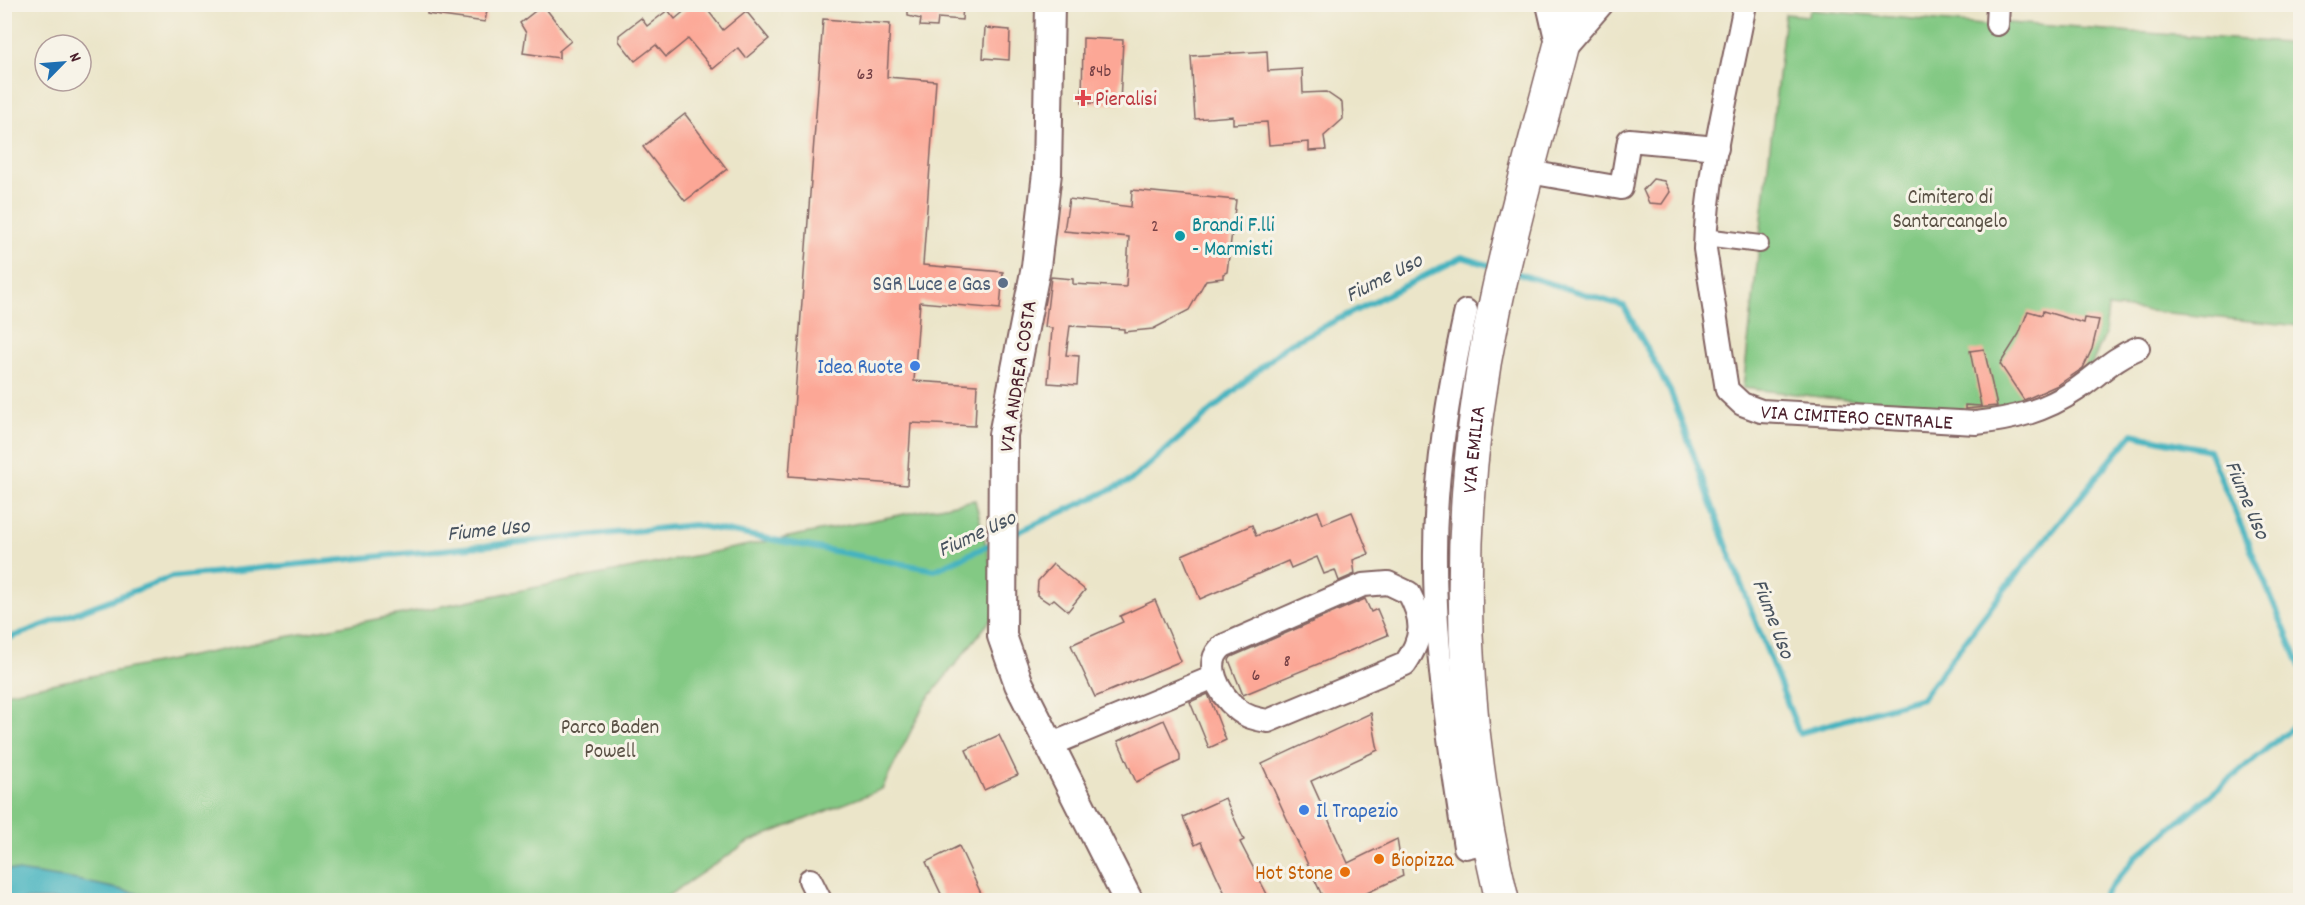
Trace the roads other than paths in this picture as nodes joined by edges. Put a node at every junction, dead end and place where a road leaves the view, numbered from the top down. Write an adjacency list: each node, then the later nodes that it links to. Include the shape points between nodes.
1 (1050, 4): 14 (street, VIA ANDREA COSTA, via 1047,173 1036,267 1003,435 1001,624 1019,684)
2 (1548, 4): 6 (street)
3 (1571, 4): 6 (main road, VIA EMILIA)
4 (1602, 4): 6 (street)
5 (1745, 4): 7 (street)
6 (1558, 57): 8 (main road, VIA EMILIA)
7 (1718, 148): 8 (street, via 1629,140 1621,188); 9 (street)
8 (1526, 184): 15 (main road, VIA EMILIA, via 1494,310 1472,450 1466,527 1465,644 1472,738)
9 (1705, 232): 10 (street); 12 (street, VIA CIMITERO CENTRALE, via 1727,390 1742,404 1761,411 1976,423 2001,420 2037,412 2076,390 2119,356)
10 (1760, 244)
11 (1466, 311): 15 (street, via 1453,366 1439,477 1435,562 1438,630 1465,847)
12 (2138, 348)
13 (1214, 677): 13 (street, via 1238,710 1268,721 1405,664 1416,647 1420,617 1409,593 1397,586 1362,585 1223,646 1214,654); 14 (street)
14 (1050, 745): 18 (street, VIA ANDREA COSTA)
15 (1491, 841): 19 (main road, VIA EMILIA)
16 (810, 880): 17 (street)
17 (820, 900)
18 (1128, 900)
19 (1502, 900)

